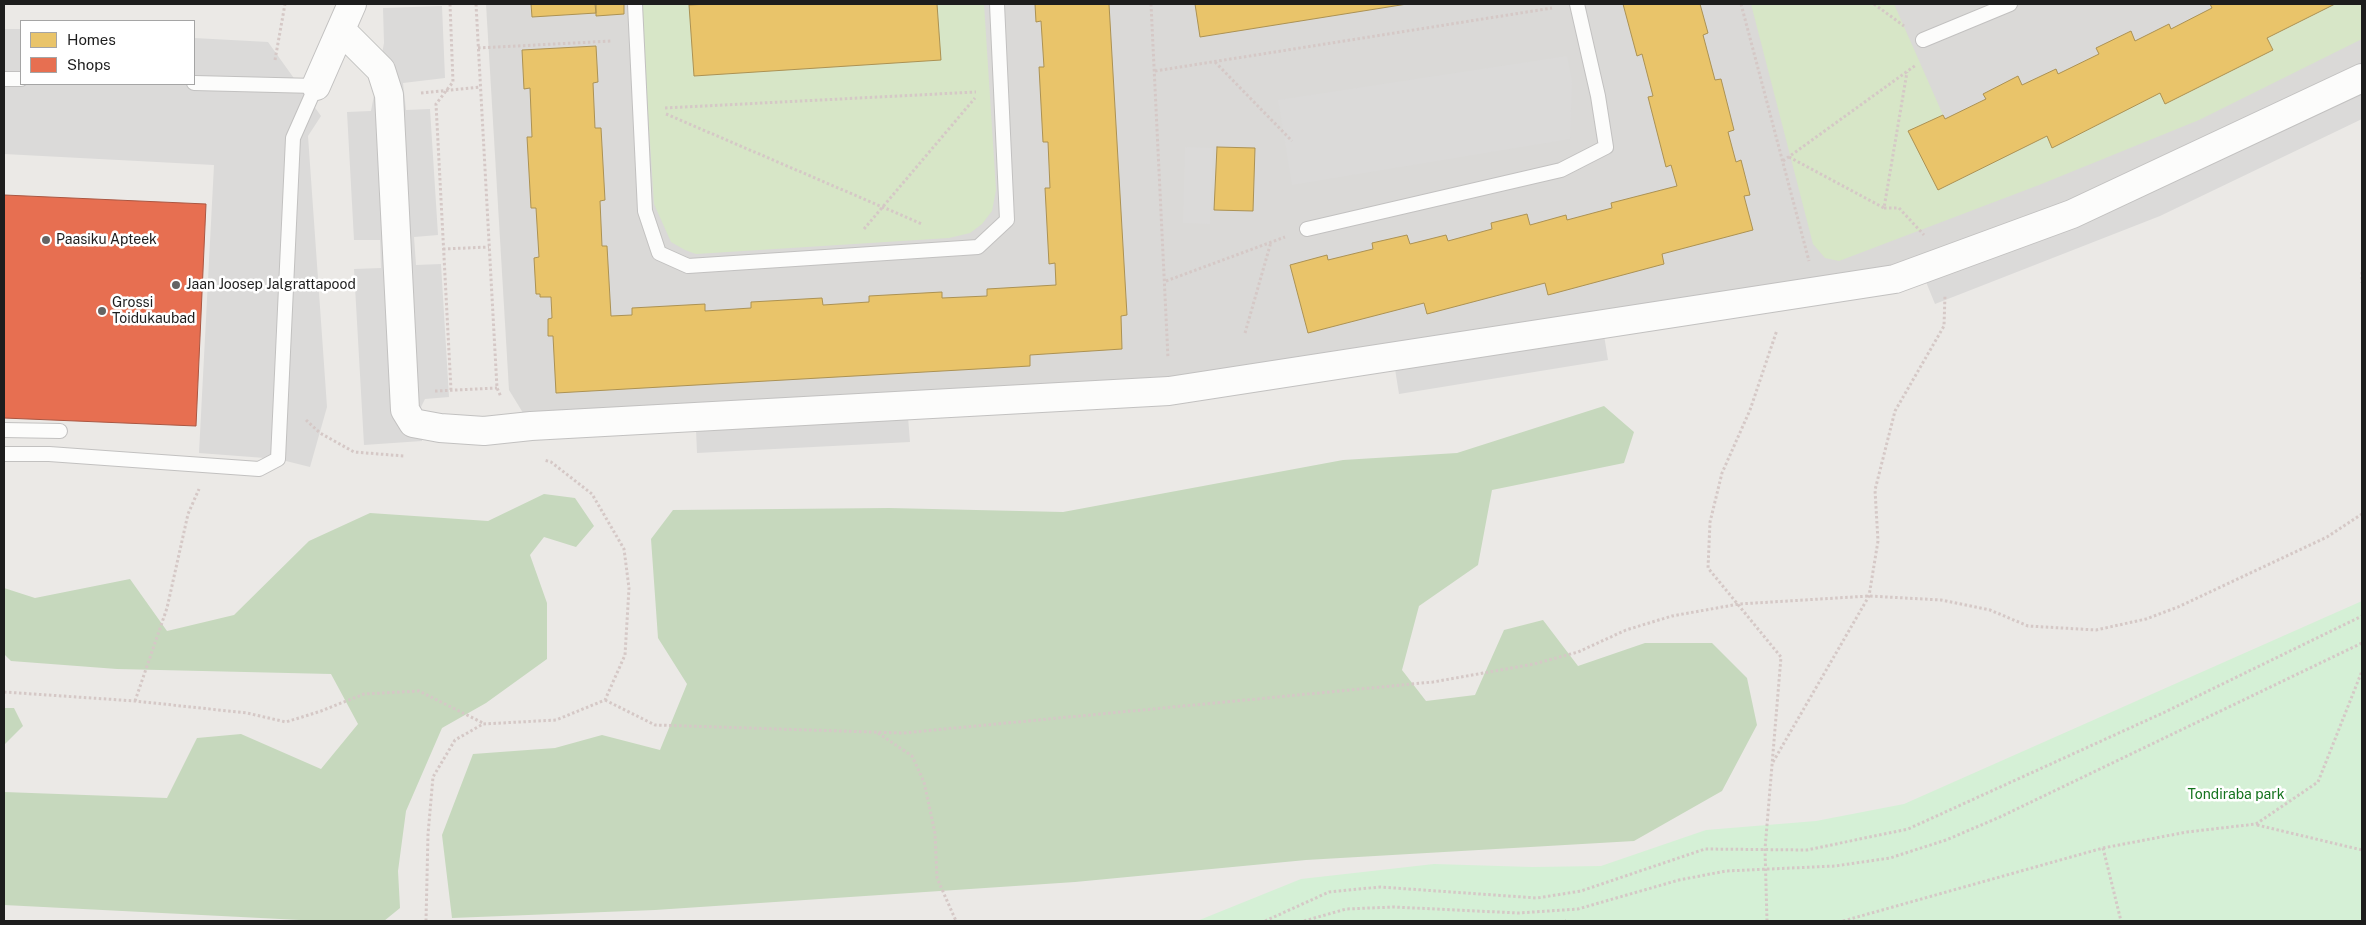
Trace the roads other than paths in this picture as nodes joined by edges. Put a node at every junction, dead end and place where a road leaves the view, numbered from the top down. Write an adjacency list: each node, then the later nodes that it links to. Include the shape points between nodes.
1 (352, 4): 6 (street)
2 (634, 4): 3 (lane, via 645,210 659,253 688,266 978,248 1007,220)
3 (997, 4)
4 (1577, 4): 13 (lane, via 1606,147 1561,170)
5 (2010, 4): 7 (lane)
6 (342, 31): 8 (street, via 381,70 389,95 405,410 413,422 440,428 484,431 1169,391 1895,279 2072,214); 12 (street)
7 (1923, 40)
8 (2362, 78)
9 (4, 79): 10 (lane)
10 (20, 79)
11 (195, 83): 12 (lane)
12 (316, 86): 16 (lane, via 292,138 278,459 259,469 49,454)
13 (1307, 228)
14 (4, 430): 15 (lane)
15 (60, 431)
16 (4, 454)

